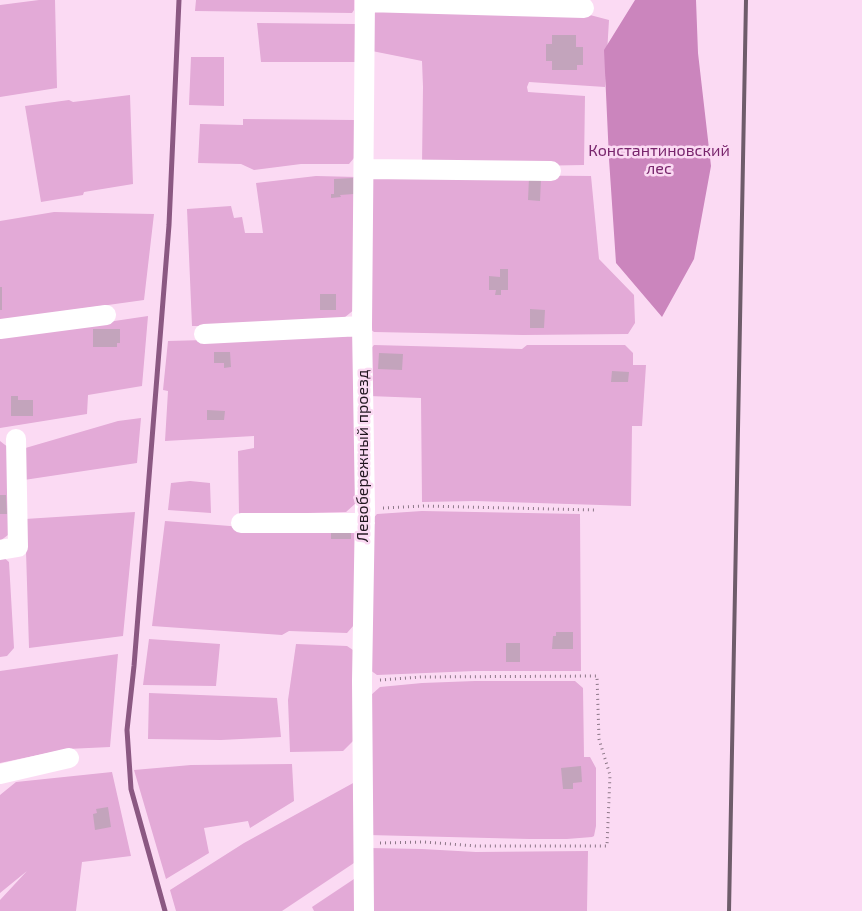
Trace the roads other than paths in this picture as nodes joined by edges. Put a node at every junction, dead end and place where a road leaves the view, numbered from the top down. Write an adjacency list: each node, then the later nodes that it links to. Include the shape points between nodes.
1 (365, 1): 2 (street); 3 (street, Левобережный проезд)
2 (584, 8)
3 (365, 169): 4 (street); 6 (street, Левобережный проезд)
4 (551, 171)
5 (106, 315): 7 (street)
6 (362, 326): 8 (street); 10 (street, Левобережный проезд)
7 (0, 329)
8 (204, 334)
9 (16, 440): 12 (street, via 18,547)
10 (365, 516): 11 (street); 15 (street, Левобережный проезд, via 362,681)
11 (241, 522)
12 (0, 550)
13 (69, 758): 14 (street)
14 (0, 774)
15 (364, 911)

